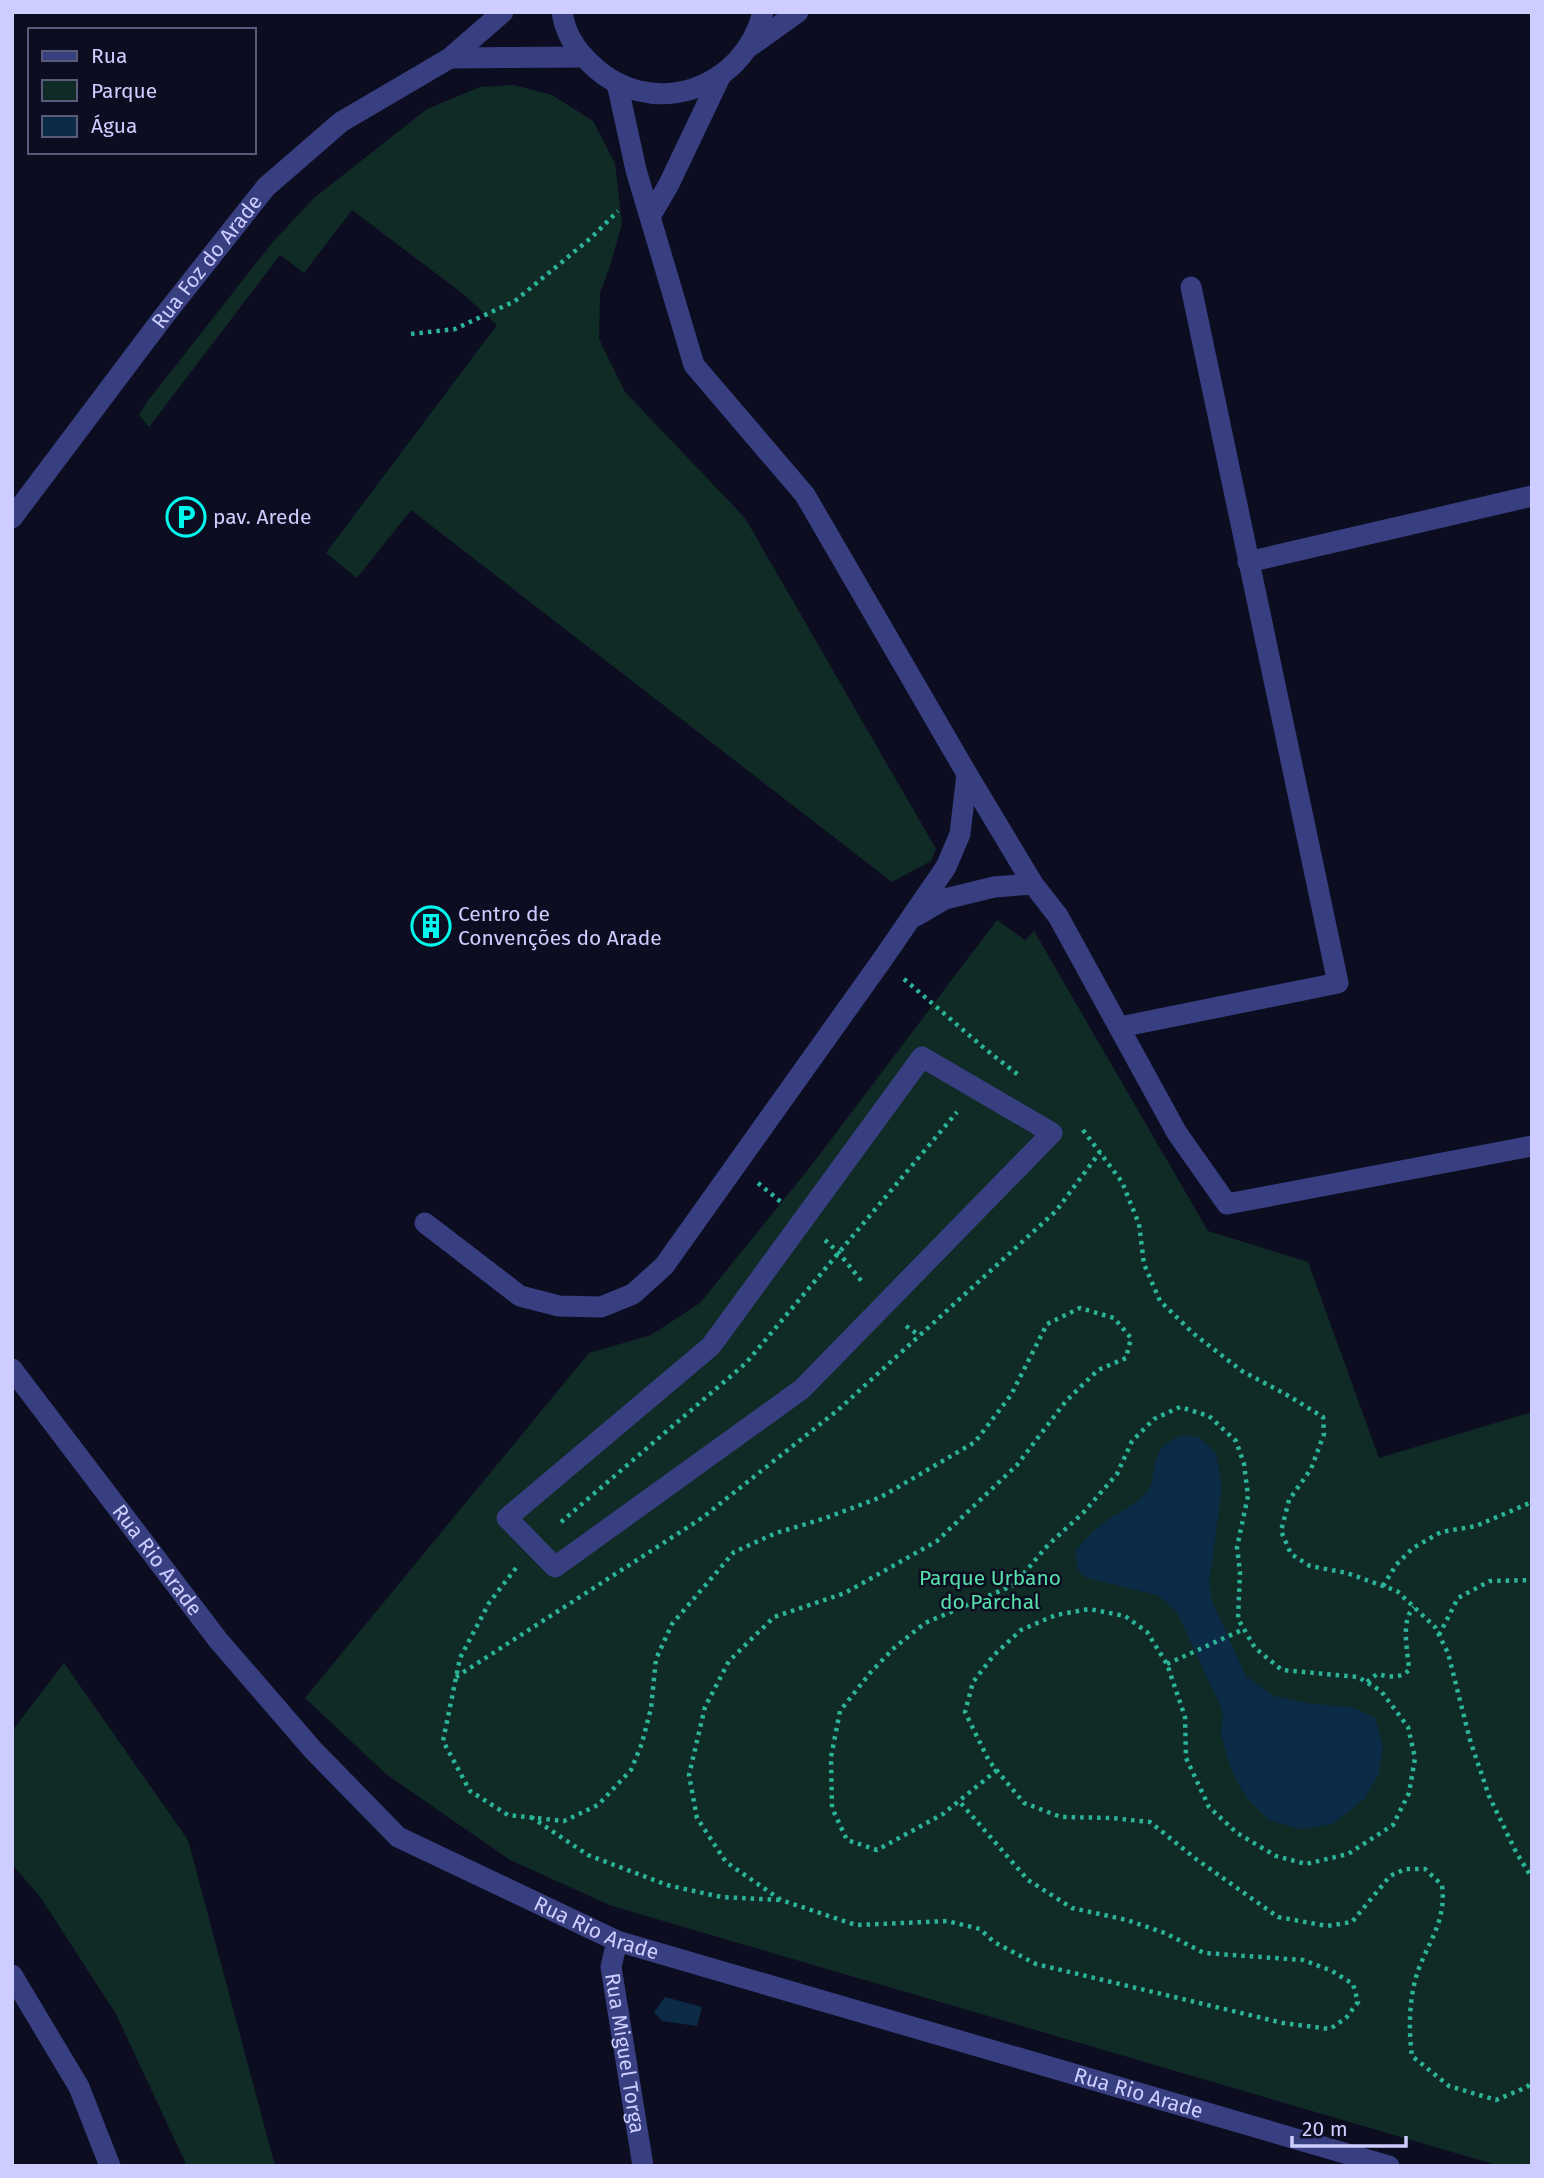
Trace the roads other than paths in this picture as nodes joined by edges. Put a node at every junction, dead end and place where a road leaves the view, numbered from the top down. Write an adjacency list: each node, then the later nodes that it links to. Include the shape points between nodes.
1 (503, 12): 7 (street, Rua Foz do Arade)
2 (562, 12): 6 (street, via 571,39)
3 (763, 12): 5 (street)
4 (798, 12): 5 (street)
5 (750, 46): 8 (street)
6 (584, 57): 7 (street, Rua Foz do Arade); 9 (street)
7 (450, 58): 13 (street, Rua Foz do Arade, via 341,122 266,187)
8 (720, 77): 9 (street, via 681,93 637,91); 10 (street)
9 (617, 83): 10 (street)
10 (650, 215): 15 (street, via 694,365 805,495)
11 (1191, 287): 14 (street)
12 (1532, 496): 14 (street)
13 (12, 518)
14 (1248, 562): 18 (street, via 1338,983)
15 (967, 774): 16 (street); 17 (street, via 960,834 946,867)
16 (1033, 884): 17 (street, via 994,887 945,899); 18 (street, via 1058,916)
17 (911, 919): 20 (street, via 664,1266 633,1294 601,1307 559,1306 520,1296)
18 (1120, 1027): 19 (street, via 1177,1133 1227,1204)
19 (1532, 1146)
20 (425, 1223)
21 (12, 1369): 23 (street, Rua Rio Arade, via 218,1640 313,1750 398,1837)
22 (534, 1545): 22 (street, via 507,1518 711,1346 922,1057 1052,1133 802,1389 555,1567)
23 (618, 1941): 26 (street, Rua Miguel Torga, via 611,1967); 27 (street, Rua Rio Arade)
24 (12, 1975): 25 (street, via 79,2087)
25 (110, 2166)
26 (643, 2166)
27 (1389, 2166)

